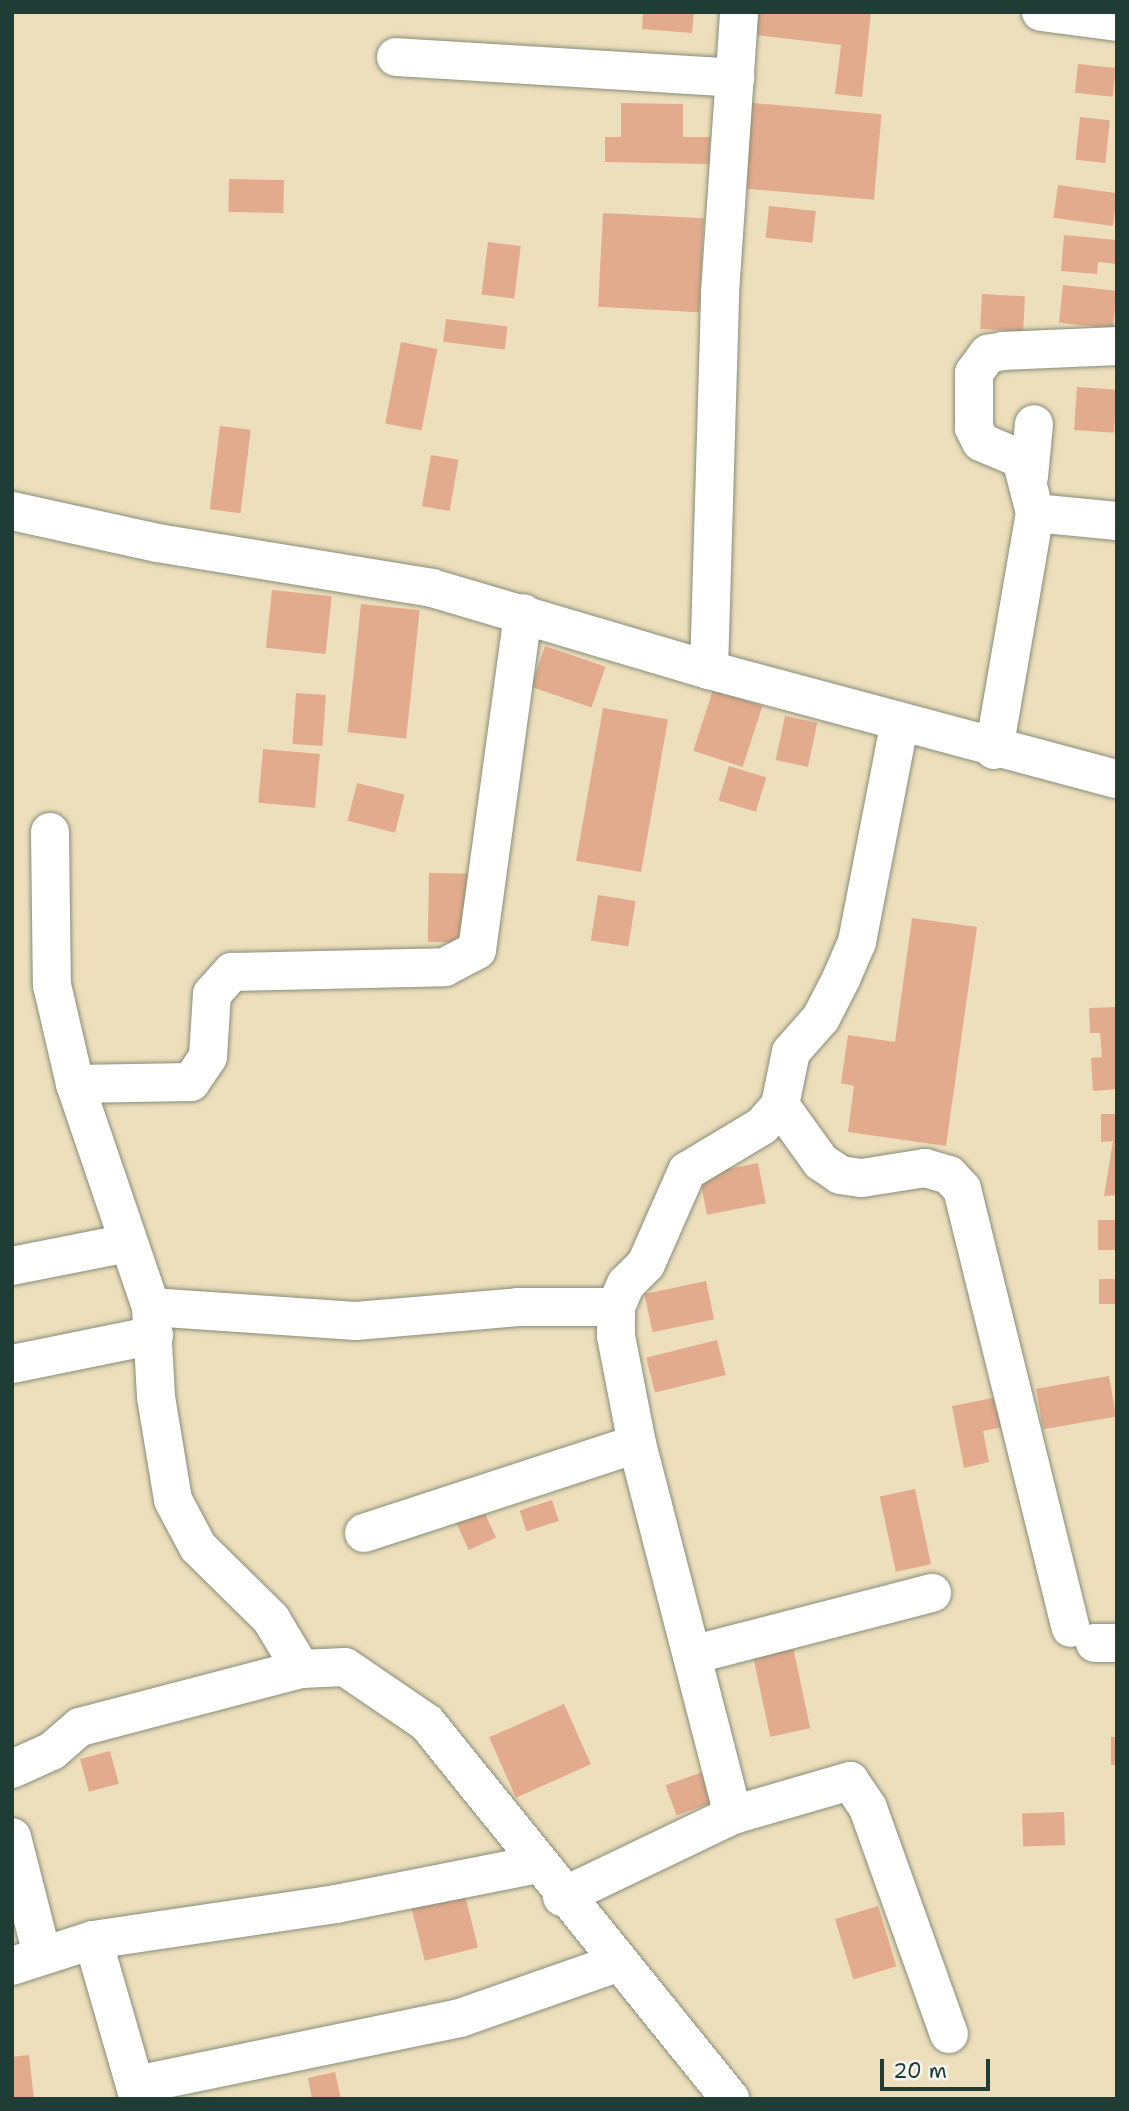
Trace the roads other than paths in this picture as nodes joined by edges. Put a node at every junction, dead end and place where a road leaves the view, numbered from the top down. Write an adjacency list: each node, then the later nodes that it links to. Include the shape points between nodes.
1 (739, 12): 5 (street)
2 (1041, 12): 3 (street)
3 (1117, 22)
4 (396, 57): 5 (street)
5 (735, 79): 12 (street, via 720,293)
6 (1117, 346): 8 (street, via 1003,351 979,360 974,428 981,442 1021,460)
7 (1034, 424): 8 (street)
8 (1032, 495): 10 (street); 14 (street)
9 (12, 511): 11 (street, via 158,543 432,588)
10 (1117, 521)
11 (523, 613): 12 (street); 17 (street, via 477,950 445,967 232,972 212,994 208,1057 191,1082)
12 (709, 670): 13 (street)
13 (899, 725): 14 (street); 18 (street, via 857,942 821,1018 791,1052)
14 (994, 750): 15 (street)
15 (1117, 779)
16 (50, 832): 17 (street, via 52,985)
17 (75, 1084): 19 (street)
18 (780, 1105): 21 (street, via 762,1126 687,1171 646,1264); 27 (street, via 821,1162 840,1175 862,1178 925,1168 949,1175 962,1189)
19 (128, 1243): 20 (street); 22 (street)
20 (12, 1266)
21 (616, 1307): 22 (street, via 518,1307 356,1321); 24 (street)
22 (153, 1321): 23 (street); 29 (street, via 156,1397 173,1500 198,1547 271,1619)
23 (12, 1364)
24 (637, 1444): 25 (street); 28 (street)
25 (363, 1533)
26 (932, 1593): 28 (street)
27 (1094, 1638)
28 (692, 1655): 31 (street)
29 (301, 1669): 30 (street, via 80,1727 52,1751); 33 (street, via 345,1667 427,1723)
30 (12, 1769)
31 (733, 1815): 34 (street); 39 (street, via 837,1780 850,1781 862,1792)
32 (12, 1837): 35 (street)
33 (538, 1864): 34 (street); 36 (street, via 336,1904)
34 (562, 1896): 38 (street)
35 (21, 1907): 37 (street)
36 (93, 1940): 37 (street); 40 (street)
37 (27, 1961)
38 (617, 1964): 40 (street, via 460,2018); 41 (street)
39 (949, 2034)
40 (138, 2092)
41 (730, 2099)

